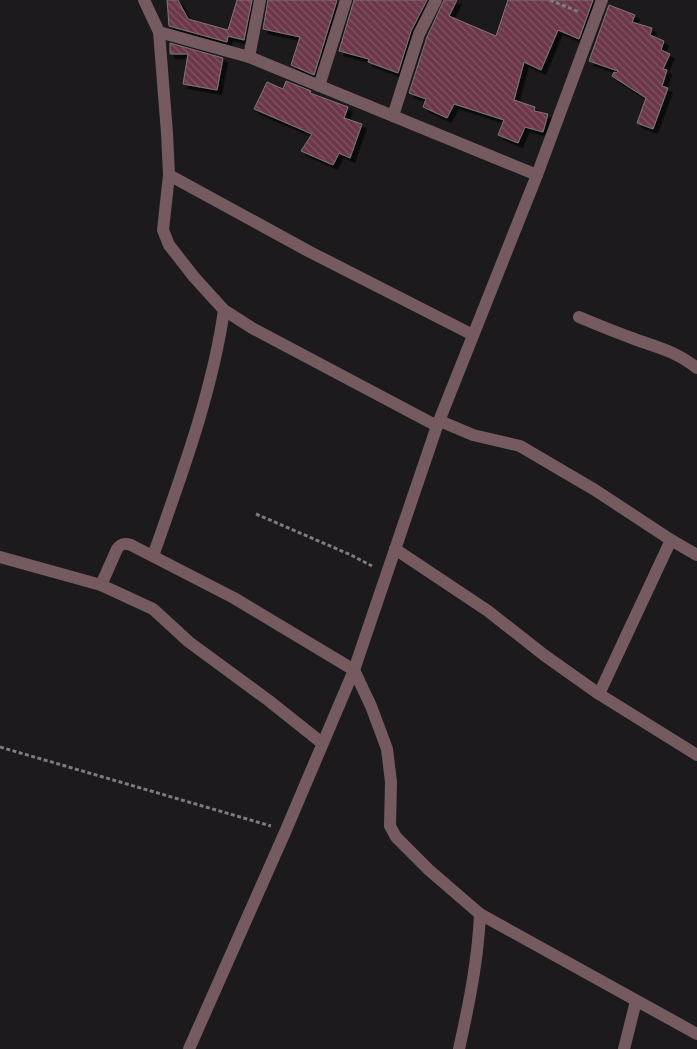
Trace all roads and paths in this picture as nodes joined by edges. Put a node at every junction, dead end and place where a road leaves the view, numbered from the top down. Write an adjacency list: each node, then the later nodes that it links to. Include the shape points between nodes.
1 (144, 0): 8 (street)
2 (260, 0): 9 (street)
3 (346, 0): 10 (street)
4 (436, 0): 11 (street, via 420,34)
5 (550, 0): 7 (path)
6 (602, 0): 7 (street)
7 (595, 19): 12 (street)
8 (159, 32): 9 (street); 13 (street)
9 (249, 58): 10 (street)
10 (319, 86): 11 (street)
11 (393, 116): 12 (street)
12 (537, 174): 16 (street)
13 (169, 175): 14 (street, via 163,230 168,245); 16 (street)
14 (224, 310): 18 (street, via 252,328); 23 (street, via 212,371)
15 (579, 317): 17 (street, via 665,348)
16 (473, 335): 18 (street)
17 (697, 368)
18 (439, 424): 20 (street, via 520,446); 21 (street)
19 (256, 514): 25 (path, via 351,555)
20 (671, 540): 22 (street); 28 (street)
21 (395, 549): 25 (street); 28 (street, via 488,611)
22 (697, 555)
23 (153, 556): 26 (street, via 132,545 120,545); 27 (street, via 234,598)
24 (0, 557): 26 (street)
25 (386, 574): 27 (street)
26 (101, 584): 29 (street, via 160,614 189,642)
27 (354, 670): 29 (street); 33 (street, via 387,750 391,782 390,826 396,837 429,870)
28 (599, 694): 31 (street)
29 (322, 743): 32 (street)
30 (0, 747): 32 (path)
31 (697, 755)
32 (286, 830): 36 (street)
33 (480, 914): 34 (street); 37 (street, via 470,997)
34 (636, 1000): 35 (street); 38 (street)
35 (697, 1034)
36 (189, 1049)
37 (459, 1049)
38 (624, 1049)

